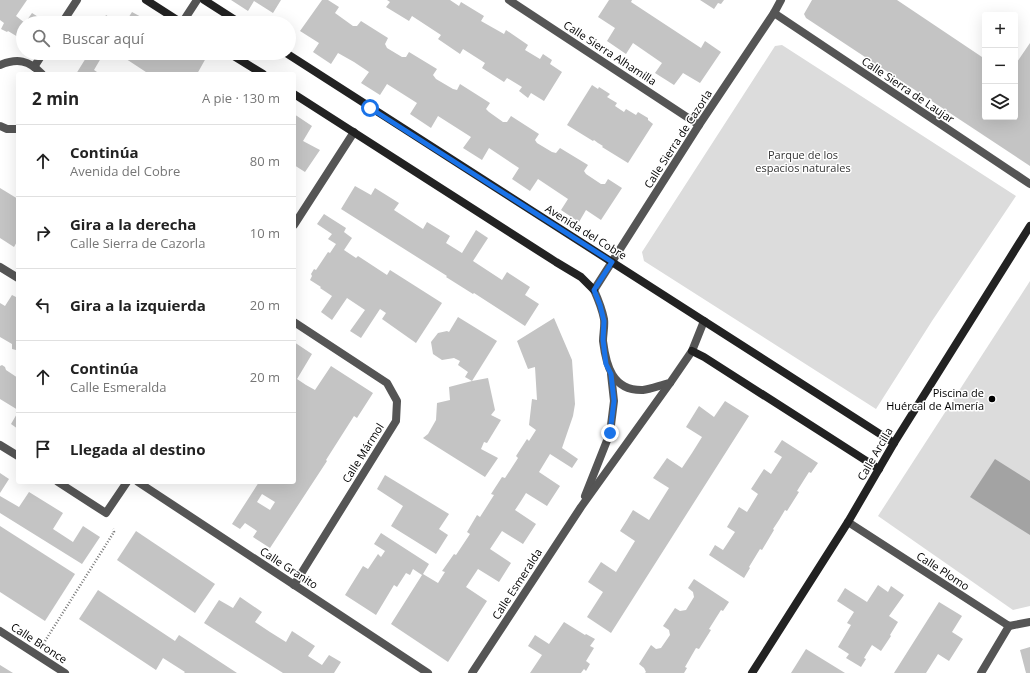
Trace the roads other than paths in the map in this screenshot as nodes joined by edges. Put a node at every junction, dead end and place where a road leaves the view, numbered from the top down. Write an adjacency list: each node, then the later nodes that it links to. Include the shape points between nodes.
1 (77, 0): 8 (street)
2 (146, 0): 9 (street)
3 (197, 0): 10 (street)
4 (204, 0): 11 (street)
5 (509, 0): 20 (street, Calle Sierra Alhamilla)
6 (781, 0): 7 (street, Calle Sierra de Cazorla)
7 (774, 14): 20 (street, Calle Sierra de Cazorla); 24 (street, Calle Sierra de Laujar)
8 (67, 16)
9 (171, 16)
10 (187, 16)
11 (229, 16)
12 (296, 59): 27 (street, Avenida del Cobre)
13 (38, 60): 16 (street)
14 (240, 60): 18 (street)
15 (0, 65): 16 (street, via 11,61 24,62)
16 (34, 67): 17 (street)
17 (40, 72)
18 (260, 72)
19 (296, 95): 23 (street)
20 (699, 125): 27 (street, Calle Sierra de Cazorla)
21 (0, 126): 22 (street)
22 (16, 129)
23 (354, 132): 25 (street); 30 (street, via 581,277)
24 (1030, 184)
25 (296, 222)
26 (1030, 226): 36 (street, Calle Arcilla)
27 (612, 262): 30 (street, Calle Sierra de Cazorla); 31 (street, Avenida del Cobre)
28 (0, 267): 29 (street)
29 (16, 277)
30 (594, 290): 34 (street, Calle Esmeralda, via 604,321 606,364)
31 (704, 321): 33 (street, Calle Esmeralda); 36 (street, Avenida del Cobre)
32 (296, 323): 45 (street, Calle Mármol, via 387,383 397,401 396,421)
33 (692, 351): 35 (street, Calle Esmeralda); 39 (street)
34 (611, 374): 35 (street, via 619,383 643,390); 43 (street, Calle Esmeralda, via 614,401 610,433)
35 (670, 383): 43 (street, Calle Esmeralda)
36 (894, 443): 39 (street, Calle Arcilla)
37 (0, 445): 38 (street)
38 (16, 455)
39 (879, 469): 44 (street, Calle Arcilla)
40 (61, 484): 41 (street, via 106,513)
41 (126, 484)
42 (141, 484): 45 (street, Calle Granito)
43 (581, 507): 51 (street, Calle Esmeralda)
44 (848, 522): 47 (street, Calle Plomo); 52 (street, Calle Arcilla)
45 (294, 585): 50 (street, Calle Granito)
46 (1030, 622): 47 (street)
47 (1009, 626): 53 (street)
48 (0, 631): 49 (street, Calle Bronce)
49 (65, 673)
50 (428, 673)
51 (472, 673)
52 (752, 673)
53 (981, 673)

